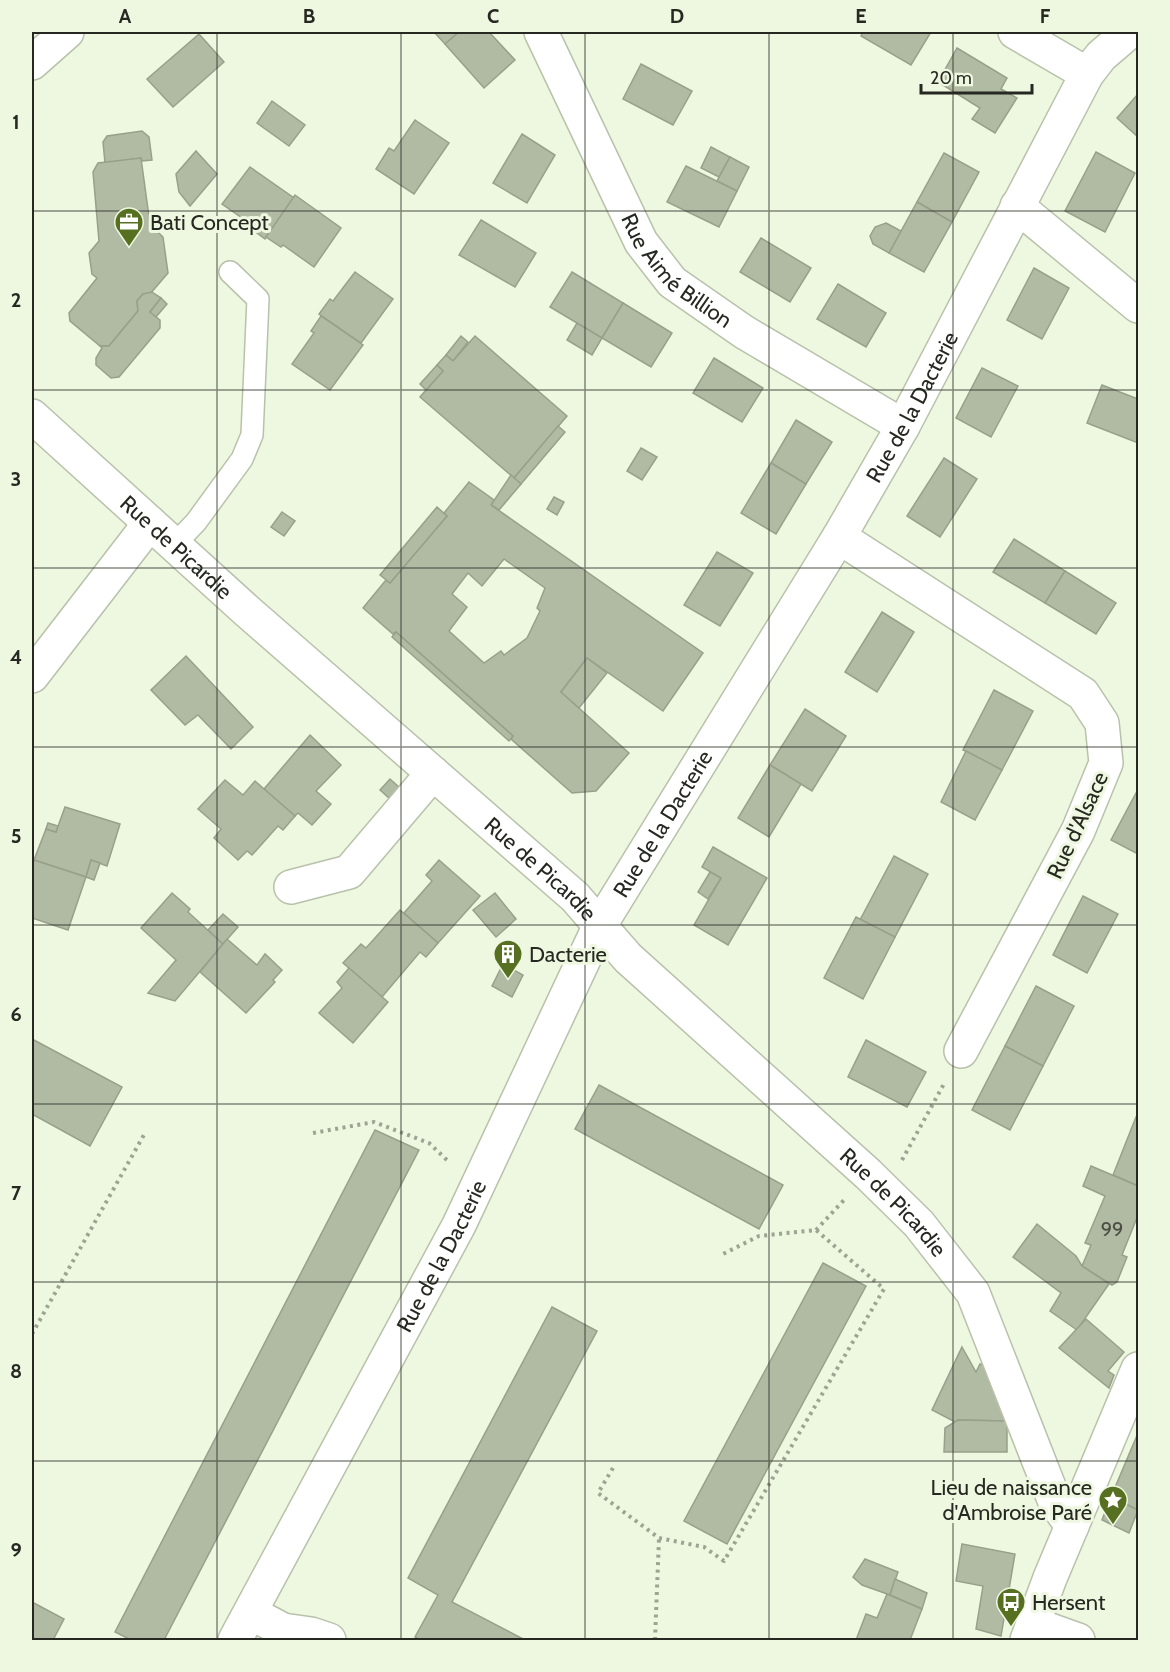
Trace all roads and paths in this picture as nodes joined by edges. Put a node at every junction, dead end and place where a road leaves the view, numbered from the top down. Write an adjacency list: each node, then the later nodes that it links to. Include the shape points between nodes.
1 (67, 32): 5 (street)
2 (541, 32): 11 (street, Rue Aimé Billion, via 641,242 672,282 744,332)
3 (1015, 32): 6 (street)
4 (1129, 32): 6 (street, Rue de la Dacterie)
5 (32, 63)
6 (1087, 74): 7 (street, Rue de la Dacterie)
7 (1017, 206): 9 (street); 11 (street, Rue de la Dacterie)
8 (230, 272): 14 (lane, via 258,299 252,435 242,459)
9 (1138, 306)
10 (32, 416): 12 (street, Rue de Picardie)
11 (903, 426): 13 (street, Rue de la Dacterie)
12 (150, 523): 14 (street, Rue de Picardie); 15 (street)
13 (839, 537): 18 (street, Rue de la Dacterie); 19 (street, Rue d'Alsace, via 1083,694 1102,723 1106,763 1078,831)
14 (174, 545): 16 (street, Rue de Picardie)
15 (32, 676)
16 (433, 773): 17 (street, via 349,872); 18 (street, Rue de Picardie, via 575,897)
17 (291, 887)
18 (600, 925): 30 (street, Rue de Picardie, via 628,958 868,1174 948,1258 972,1293 1055,1502); 32 (street, Rue de la Dacterie, via 459,1225)
19 (961, 1051): 22 (path)
20 (145, 1133): 27 (path)
21 (313, 1133): 23 (path, via 374,1122 429,1143)
22 (899, 1166)
23 (455, 1168)
24 (850, 1194): 25 (path)
25 (816, 1230): 26 (path, via 759,1236); 31 (path, via 884,1289 724,1561 704,1547)
26 (721, 1255)
27 (32, 1334)
28 (1138, 1369): 30 (street)
29 (613, 1468): 31 (path, via 598,1493)
30 (1072, 1526): 33 (street)
31 (659, 1538): 35 (path)
32 (243, 1627): 34 (street, via 311,1634)
33 (1030, 1632): 36 (street)
34 (329, 1641)
35 (656, 1641)
36 (1078, 1641)

